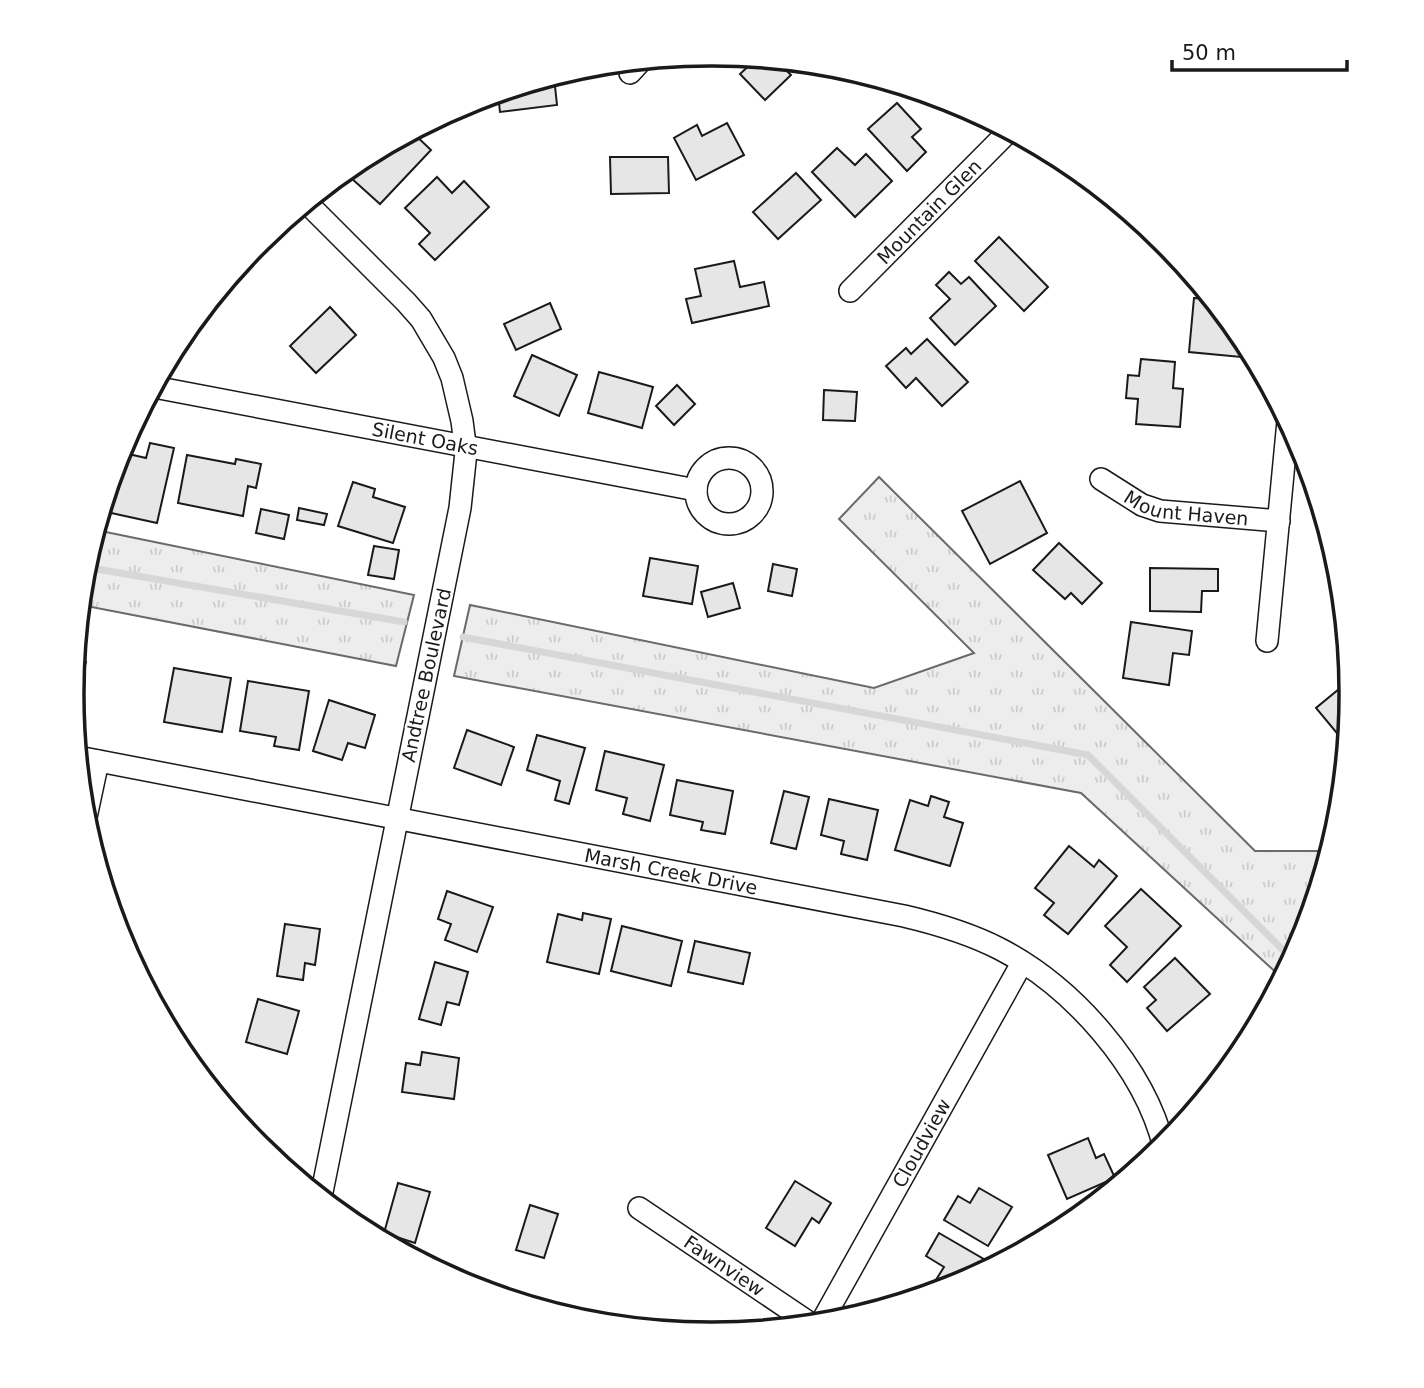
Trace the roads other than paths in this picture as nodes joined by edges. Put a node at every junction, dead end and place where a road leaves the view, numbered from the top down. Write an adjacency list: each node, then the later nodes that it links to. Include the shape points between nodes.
1 (1002, 138): 3 (street, Mountain Glen)
2 (313, 209): 6 (street, Andtree Boulevard, via 406,302 433,338 452,378)
3 (850, 291)
4 (164, 389): 6 (street, Silent Oaks)
5 (1286, 441): 9 (street)
6 (465, 445): 8 (street, Silent Oaks); 12 (street, Andtree Boulevard, via 460,508)
7 (1101, 479): 9 (street, Mount Haven, via 1160,511)
8 (696, 490)
9 (1279, 521): 10 (street)
10 (1267, 641)
11 (88, 759): 12 (street, Marsh Creek Drive)
12 (396, 818): 13 (street, Marsh Creek Drive, via 904,916 971,935); 15 (street, Andtree Boulevard)
13 (1022, 963): 14 (street, Marsh Creek Drive, via 1064,994 1112,1044 1148,1103); 17 (street, Cloudview)
14 (1159, 1134)
15 (323, 1186)
16 (639, 1208): 18 (street, Fawnview)
17 (828, 1310)
18 (798, 1315)

